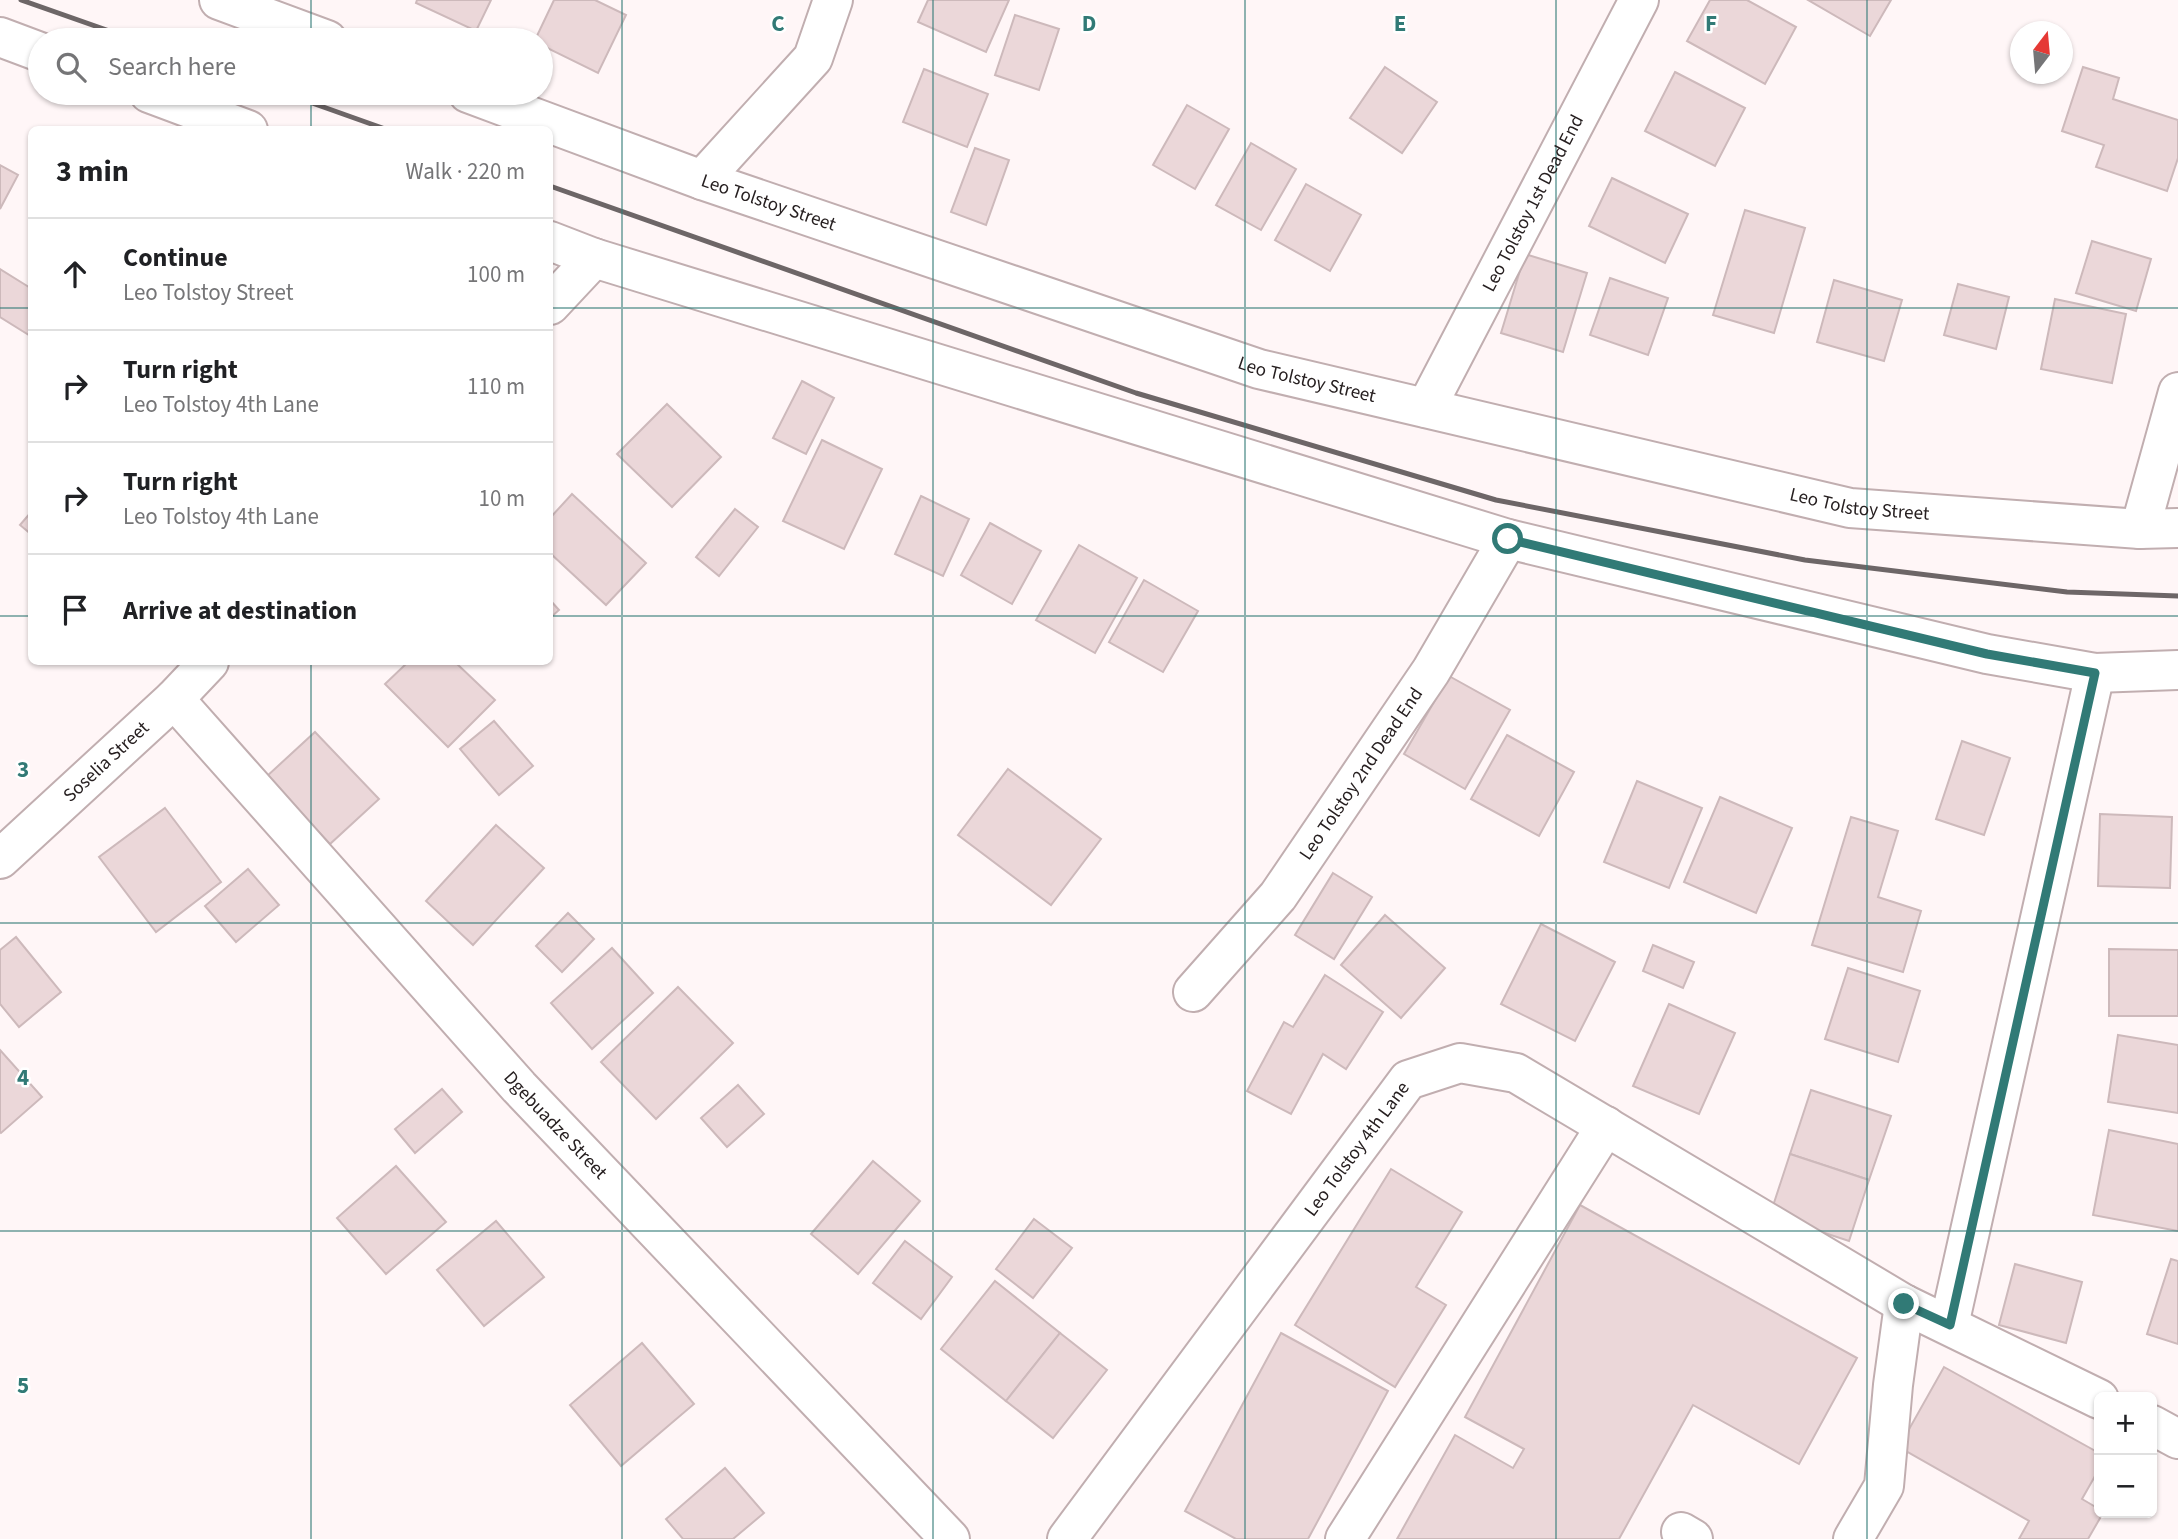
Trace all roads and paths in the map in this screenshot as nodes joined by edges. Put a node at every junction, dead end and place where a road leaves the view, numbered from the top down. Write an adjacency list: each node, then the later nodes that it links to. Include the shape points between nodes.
1 (219, 0): 4 (street)
2 (833, 0): 10 (street, via 813,58)
3 (1639, 0): 15 (street, Leo Tolstoy 1st Dead End)
4 (295, 28)
5 (0, 37): 6 (street)
6 (28, 48)
7 (181, 105): 9 (street)
8 (500, 105): 10 (street, Leo Tolstoy Street)
9 (237, 126)
10 (702, 180): 15 (street, Leo Tolstoy Street, via 1259,369)
11 (553, 242): 12 (street)
12 (594, 258): 13 (street); 18 (street)
13 (553, 302)
14 (2178, 392): 17 (street)
15 (1426, 408): 17 (street, Leo Tolstoy Street, via 1850,508)
16 (2178, 528): 17 (street, Leo Tolstoy Street)
17 (2140, 529)
18 (1508, 539): 21 (street, via 1987,654); 24 (street, Leo Tolstoy 2nd Dead End, via 1432,671 1278,896)
19 (206, 665): 22 (street, Soselia Street)
20 (2178, 670): 21 (street)
21 (2095, 673): 27 (street)
22 (174, 699): 23 (street, Soselia Street); 31 (street, Dgebuadze Street, via 519,1087)
23 (0, 859)
24 (1193, 992)
25 (1606, 1126): 26 (street, Leo Tolstoy 4th Lane); 32 (street, Leo Tolstoy 4th Lane, via 1517,1073 1460,1063 1408,1080); 33 (street)
26 (1904, 1304): 27 (street, Leo Tolstoy 4th Lane); 34 (street, via 1884,1486)
27 (1950, 1325): 28 (street, Leo Tolstoy 4th Lane)
28 (2094, 1397)
29 (2157, 1428): 30 (street)
30 (2178, 1439)
31 (950, 1539)
32 (1067, 1539)
33 (1345, 1539)
34 (1853, 1539)

